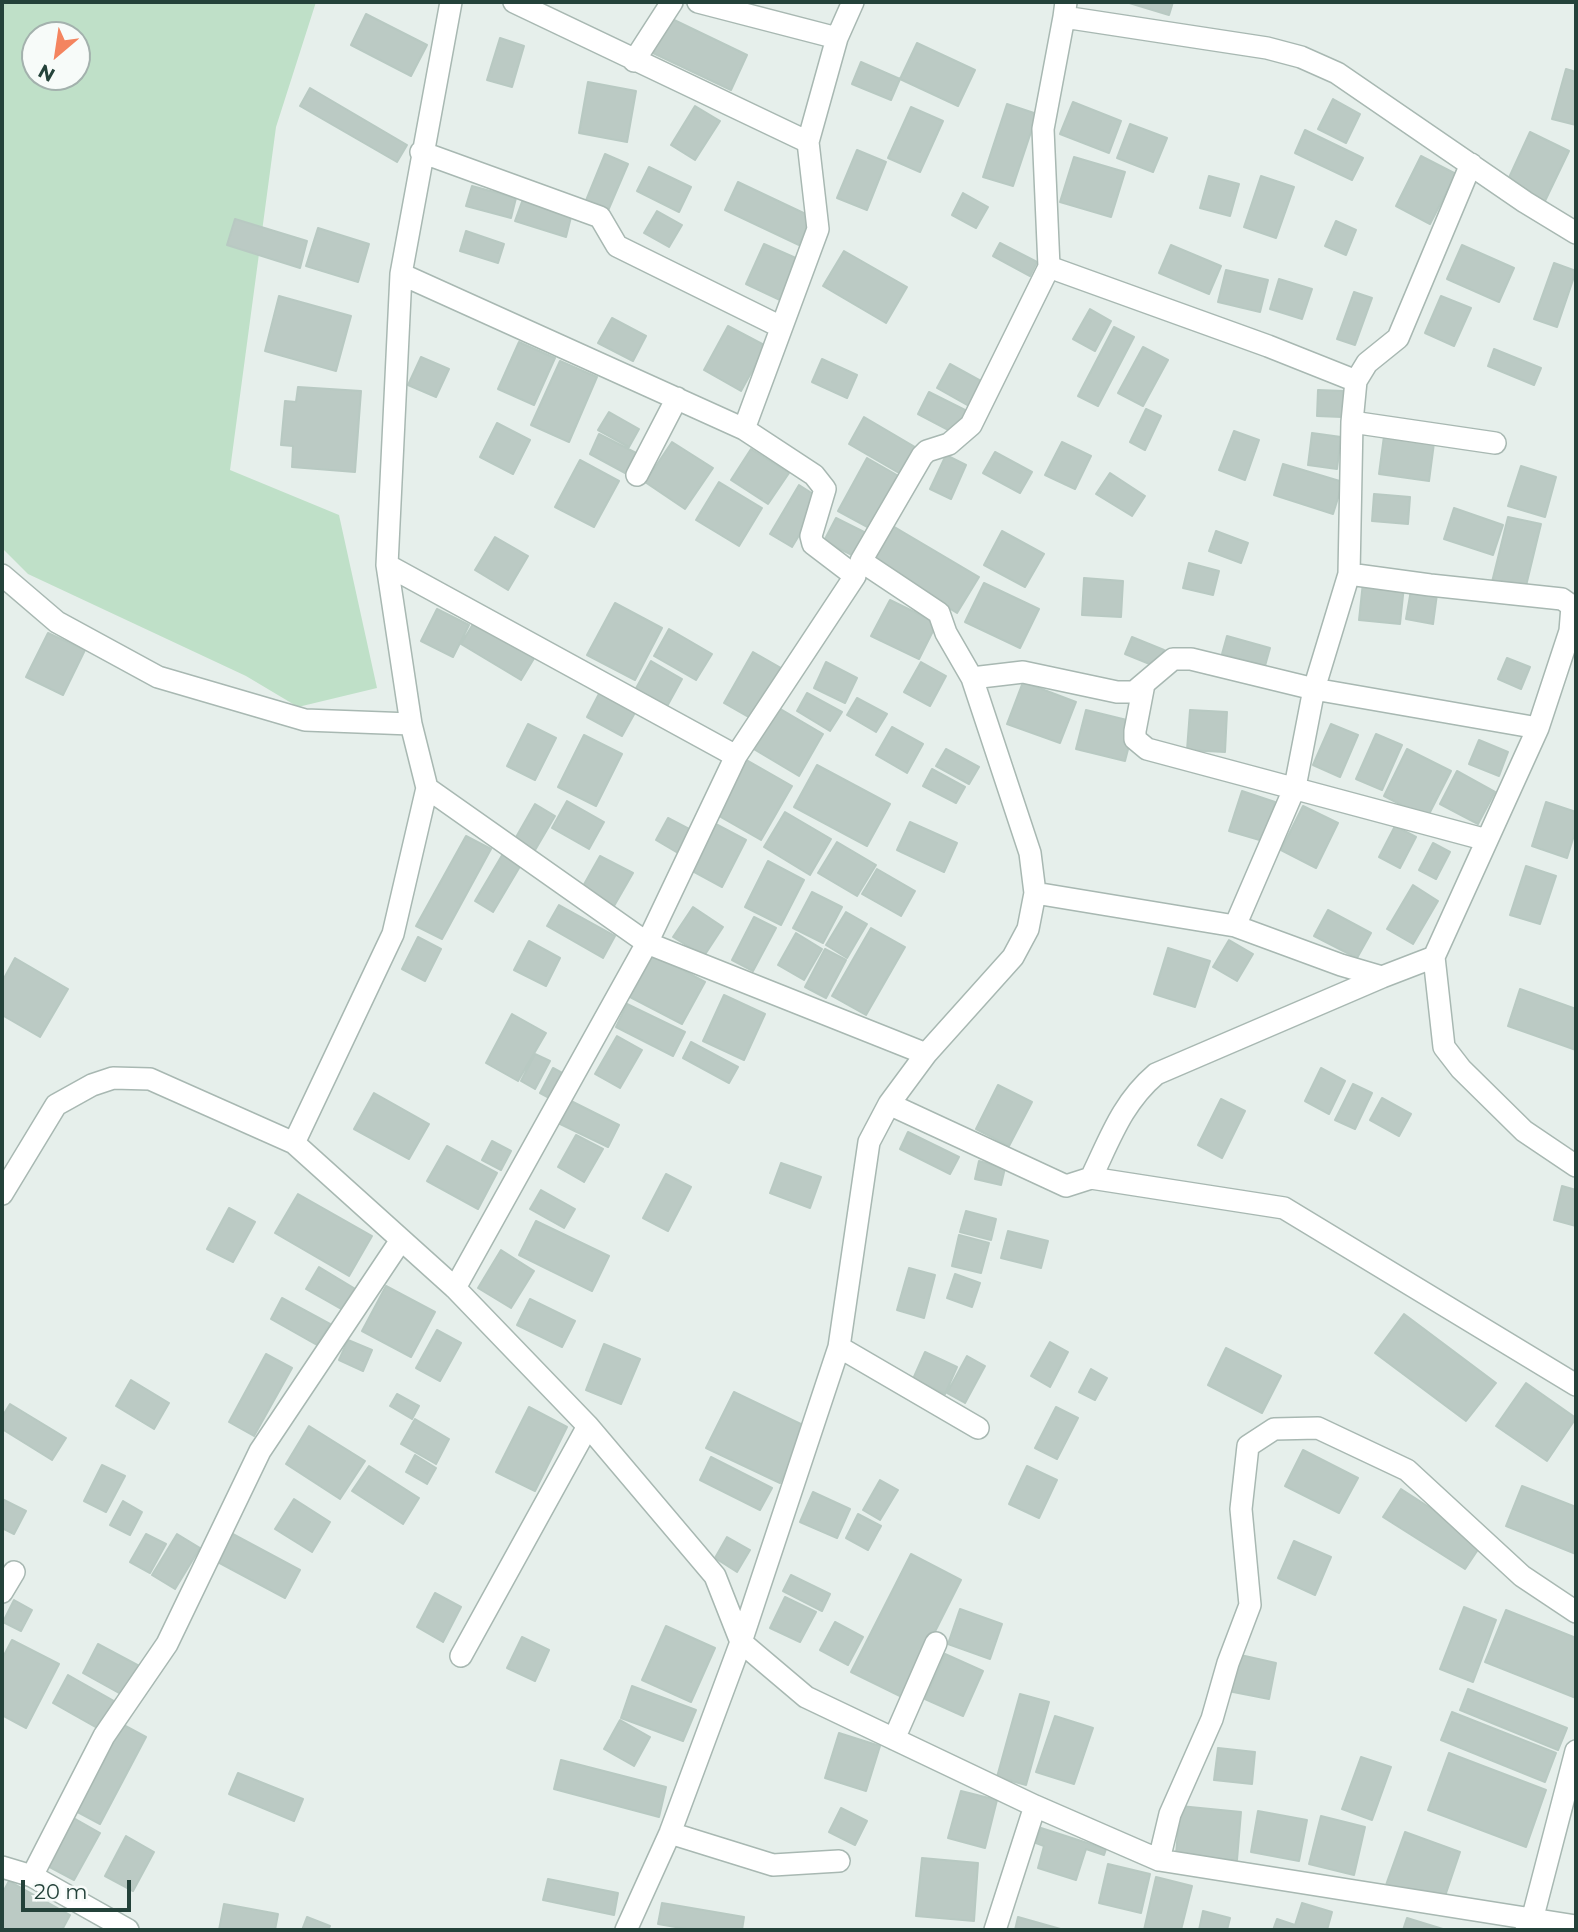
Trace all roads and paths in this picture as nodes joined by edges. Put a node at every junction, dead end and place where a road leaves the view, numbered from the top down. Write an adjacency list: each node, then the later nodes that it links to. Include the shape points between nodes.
1 (450, 2): 10 (street)
2 (514, 2): 8 (street)
3 (673, 2): 8 (street)
4 (698, 2): 7 (street)
5 (853, 2): 7 (street)
6 (1065, 10): 11 (street, via 1301,57 1337,73); 13 (street, via 1042,129)
7 (837, 38): 9 (street)
8 (634, 61): 9 (street)
9 (808, 142): 15 (street, via 818,229)
10 (421, 152): 14 (street); 15 (street, via 600,217 617,246)
11 (1471, 164): 12 (street); 16 (street, via 1398,338 1367,363)
12 (1576, 233)
13 (1049, 267): 16 (street); 23 (street, via 971,425 949,444 922,456)
14 (401, 274): 17 (street); 22 (street)
15 (781, 327): 19 (street)
16 (1356, 381): 18 (street)
17 (677, 398): 19 (street); 21 (street)
18 (1352, 422): 20 (street); 24 (street)
19 (744, 429): 23 (street, via 814,475 825,489 813,544)
20 (1495, 443)
21 (637, 475)
22 (387, 565): 29 (street); 31 (street)
23 (858, 569): 26 (street, via 939,613); 31 (street)
24 (1349, 574): 28 (street); 30 (street, via 1562,598 1572,606 1570,631)
25 (2, 575): 29 (street, via 57,622 158,677 305,720)
26 (972, 678): 27 (street, via 1023,672 1117,692 1134,692); 35 (street, via 1030,853)
27 (1144, 684): 28 (street, via 1173,659 1191,659); 32 (street, via 1135,738 1147,750)
28 (1314, 689): 30 (street); 32 (street)
29 (411, 724): 33 (street)
30 (1538, 728): 34 (street)
31 (736, 756): 37 (street)
32 (1294, 787): 34 (street); 36 (street)
33 (427, 789): 37 (street); 42 (street, via 393,934)
34 (1487, 840): 38 (street)
35 (1035, 894): 36 (street); 40 (street, via 1028,929 1013,957)
36 (1235, 926): 39 (street)
37 (647, 943): 40 (street); 47 (street)
38 (1434, 957): 39 (street); 43 (street, via 1444,1047 1524,1131)
39 (1382, 977): 44 (street, via 1156,1074 1124,1110)
40 (926, 1054): 41 (street)
41 (889, 1104): 44 (street, via 1066,1186); 48 (street, via 869,1142)
42 (293, 1143): 45 (street, via 150,1079 113,1078 56,1105); 46 (street)
43 (1576, 1166)
44 (1091, 1178): 49 (street, via 1284,1208)
45 (2, 1194)
46 (401, 1240): 47 (street); 65 (street, via 260,1451 167,1644 104,1736)
47 (454, 1288): 50 (street)
48 (839, 1347): 51 (street); 55 (street)
49 (1576, 1385)
50 (588, 1426): 55 (street, via 715,1576); 57 (street)
51 (978, 1428)
52 (14, 1572): 53 (street)
53 (2, 1592)
54 (1576, 1612): 62 (street, via 1522,1576 1407,1471 1318,1428 1274,1429 1248,1446 1241,1509 1250,1605 1212,1720 1170,1814)
55 (741, 1642): 58 (street, via 807,1698); 61 (street)
56 (936, 1643): 58 (street)
57 (461, 1656)
58 (894, 1739): 60 (street)
59 (1576, 1751): 67 (street)
60 (1035, 1806): 62 (street); 71 (street)
61 (670, 1833): 63 (street, via 773,1865); 70 (street)
62 (1159, 1860): 67 (street)
63 (839, 1861)
64 (2, 1867): 65 (street)
65 (32, 1876): 66 (street)
66 (99, 1922): 69 (street)
67 (1529, 1925): 68 (street)
68 (1576, 1926)
69 (128, 1930)
70 (626, 1930)
71 (995, 1930)

